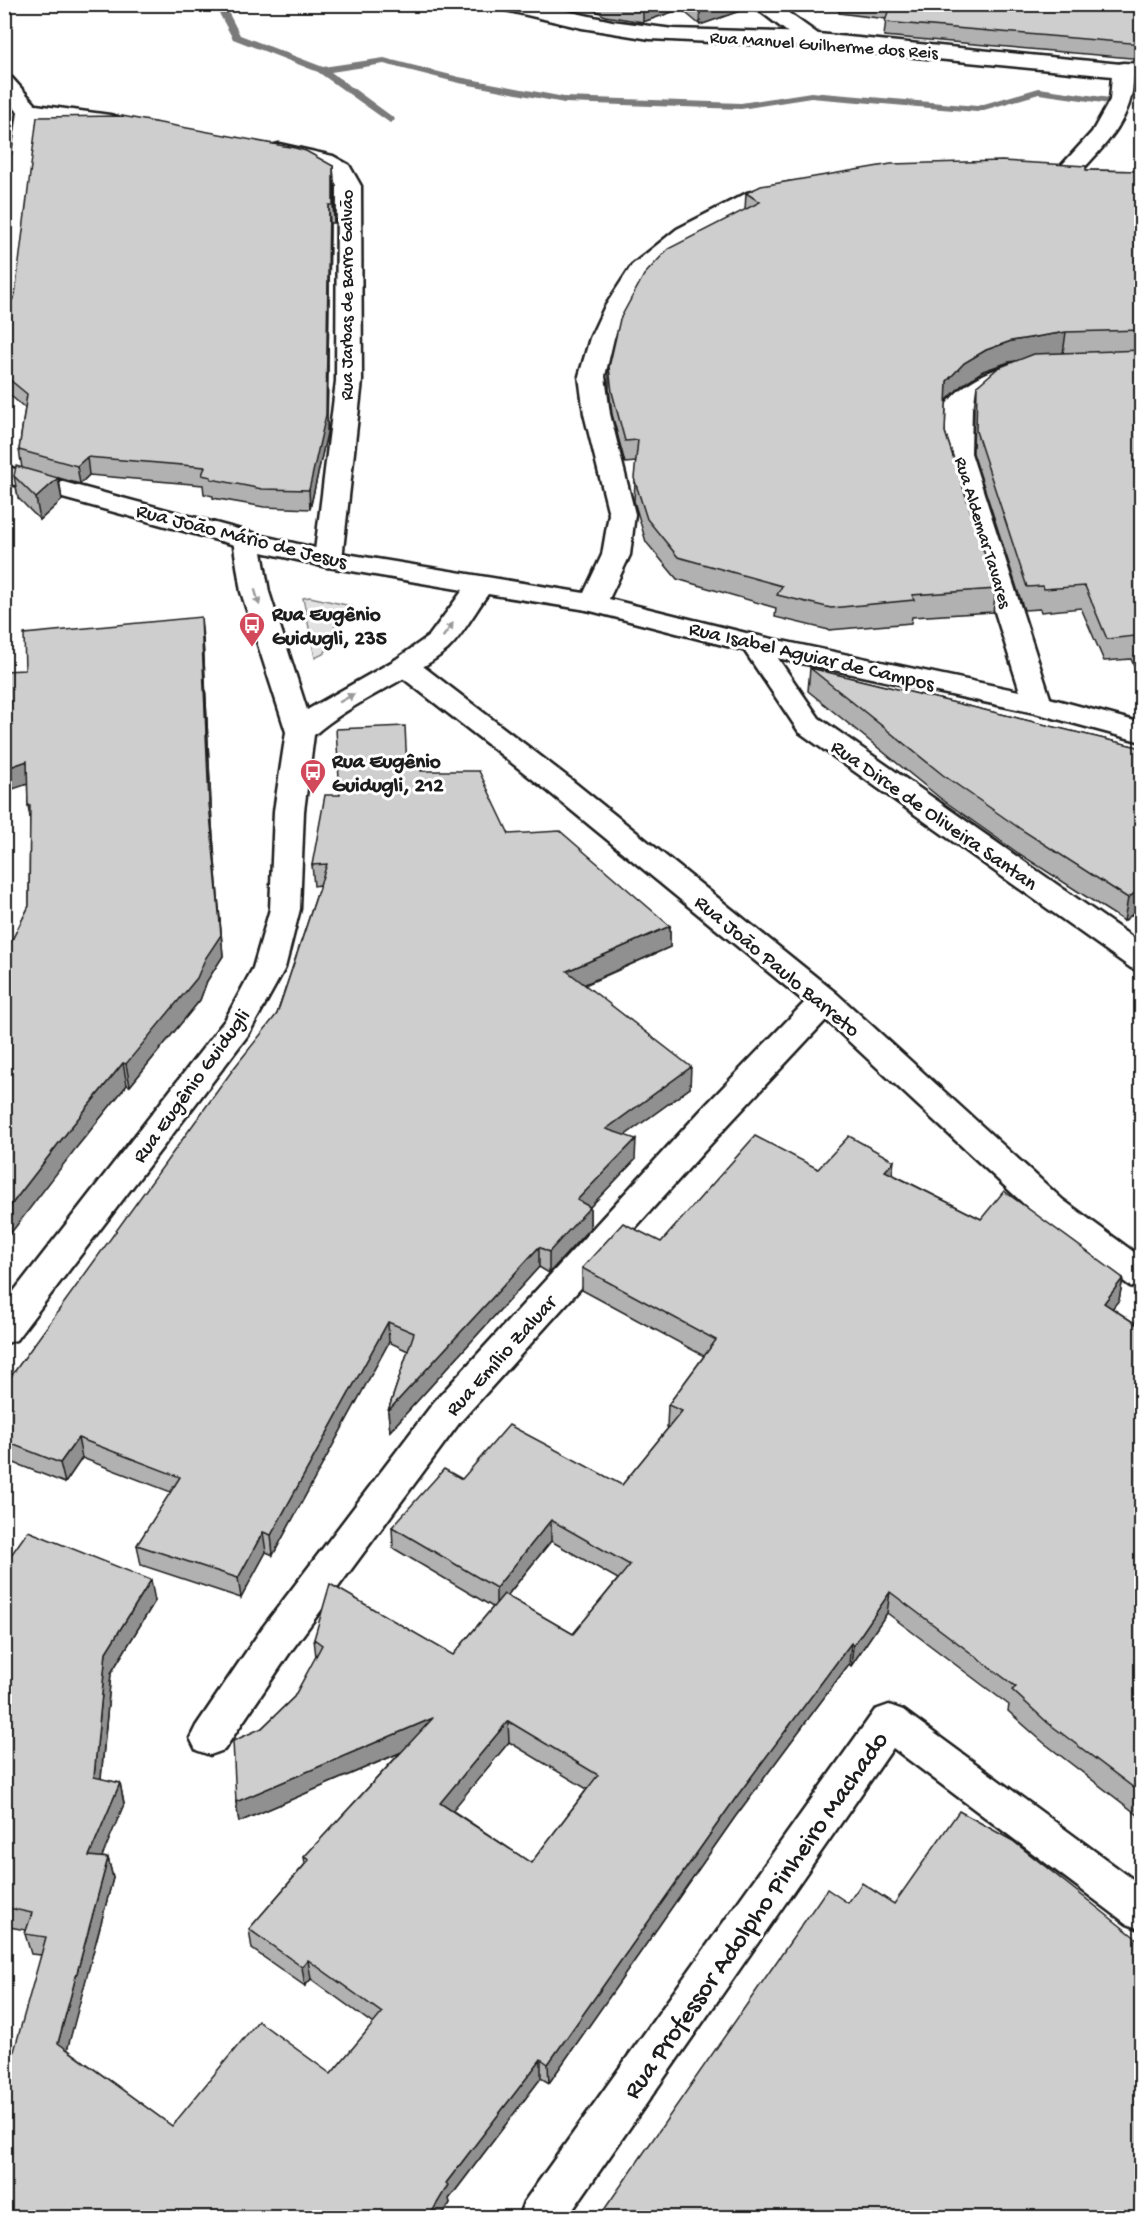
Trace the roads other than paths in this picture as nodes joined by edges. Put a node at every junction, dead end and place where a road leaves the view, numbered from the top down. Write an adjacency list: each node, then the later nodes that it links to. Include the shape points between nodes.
1 (509, 4): 3 (street, Rua Manuel Guilherme dos Reis, via 579,23 629,30)
2 (761, 4): 3 (street)
3 (812, 40): 4 (street, Rua Manuel Guilherme dos Reis)
4 (1132, 71): 10 (street, via 1102,135)
5 (4, 83): 6 (street)
6 (28, 111): 7 (street); 13 (street)
7 (132, 125)
8 (257, 147): 17 (street, Rua Jarbas de Barro Galvão, via 325,161 341,170 349,186 350,381)
9 (1012, 172): 10 (street)
10 (1066, 174): 11 (street)
11 (1095, 177)
12 (809, 185): 19 (street, via 755,198 685,234 641,270 616,308 602,338 592,376 597,414 622,514 616,555)
13 (4, 313)
14 (1038, 366): 22 (street, Rua Aldemar Tavares, via 985,382 959,405 958,453)
15 (4, 474): 16 (street, Rua João Mário de Jesus)
16 (246, 540): 17 (street, Rua João Mário de Jesus); 23 (street, Rua Eugênio Guidugli, one-way to 23, via 255,592)
17 (328, 559): 18 (street, Rua João Mário de Jesus)
18 (482, 584): 19 (street, Rua Isabel Aguiar de Campos); 21 (street, one-way to 18, via 439,642)
19 (593, 603): 20 (street, Rua Isabel Aguiar de Campos)
20 (754, 644): 22 (street, Rua Isabel Aguiar de Campos); 25 (street, Rua Dirce de Oliveira Santan, via 809,725)
21 (405, 666): 23 (street, one-way to 21, via 324,711); 26 (street, Rua João Paulo Barreto)
22 (1038, 704): 24 (street, Rua Isabel Aguiar de Campos)
23 (300, 732): 28 (street, Rua Eugênio Guidugli, via 289,811 285,909 269,968 237,1028)
24 (1142, 733)
25 (1142, 960)
26 (825, 1000): 27 (street, Rua João Paulo Barreto, via 1051,1209); 29 (street, Rua Emílio Zaluar, via 447,1412 277,1639)
27 (1142, 1276)
28 (4, 1330)
29 (210, 1738)
30 (1142, 1911): 31 (street, Rua Professor Adolpho Pinheiro Machado, via 889,1722)
31 (540, 2217)

